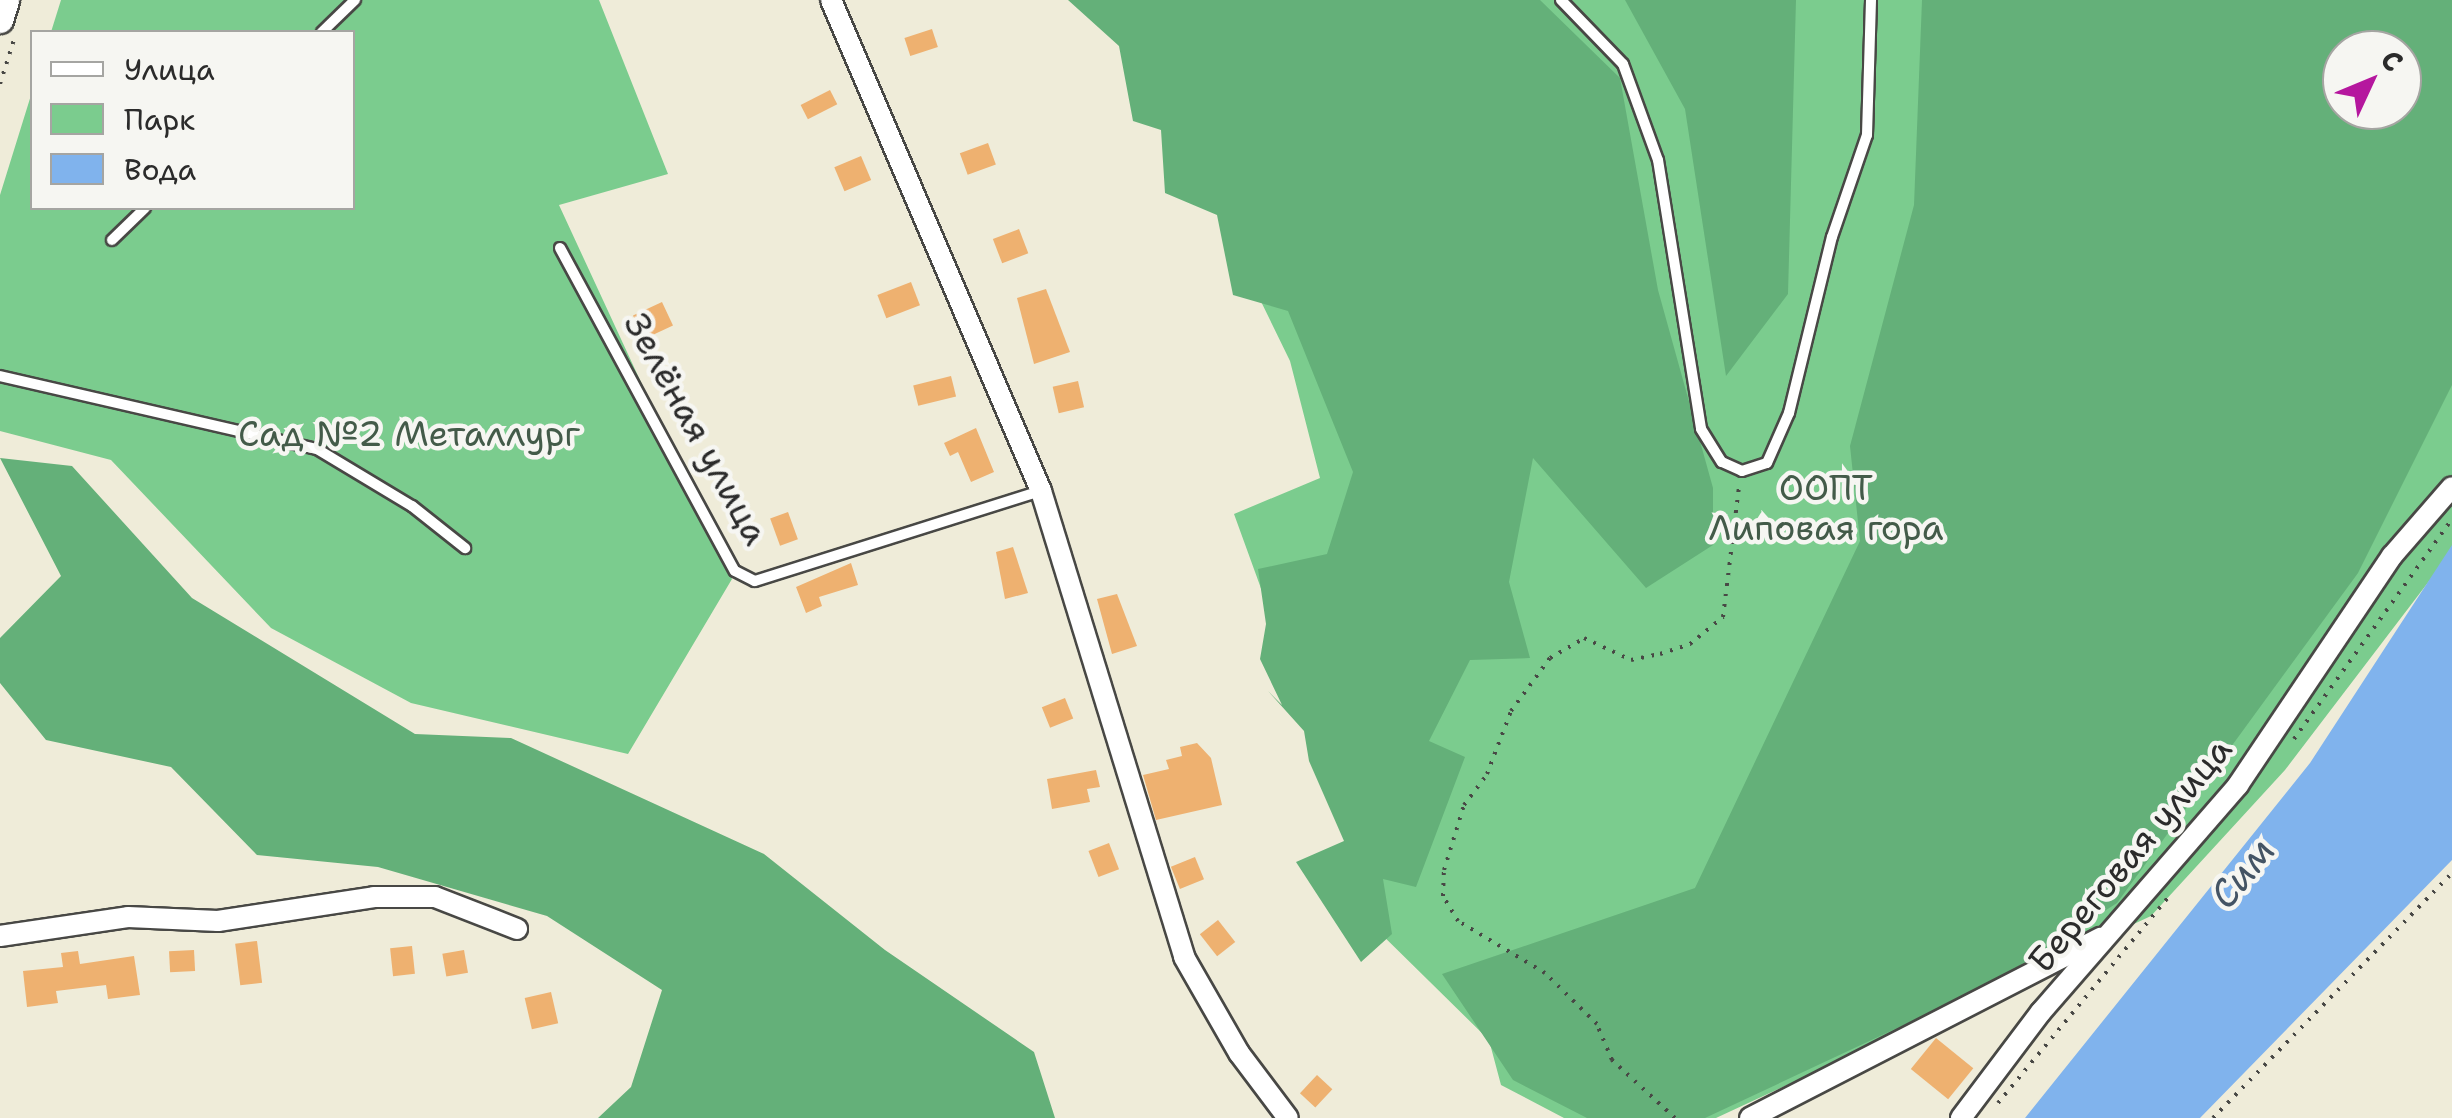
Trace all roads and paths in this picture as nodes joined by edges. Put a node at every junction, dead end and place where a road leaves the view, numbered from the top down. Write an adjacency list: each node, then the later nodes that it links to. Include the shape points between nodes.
1 (6, 0): 6 (street)
2 (354, 0): 7 (lane)
3 (831, 0): 15 (street)
4 (1561, 0): 13 (lane, via 1623,64 1658,160 1701,429 1722,462)
5 (1871, 0): 13 (lane, via 1867,136 1832,237 1789,413 1767,463)
6 (8, 27): 8 (path)
7 (324, 30)
8 (0, 84)
9 (143, 210): 10 (lane)
10 (112, 240)
11 (560, 248): 15 (lane, Зелёная улица, via 735,571 755,582)
12 (0, 376): 16 (lane, via 317,450 412,506)
13 (1742, 472): 22 (path, via 1723,618 1690,644 1660,654 1631,660 1584,638 1550,658 1511,711 1487,774 1464,806 1444,870 1444,896 1458,921 1545,973 1597,1024 1612,1060)
14 (2452, 487): 19 (street, Береговая улица, via 2392,556 2238,785)
15 (1041, 491): 21 (street, via 1184,957 1239,1053)
16 (465, 548)
17 (2452, 872): 25 (path)
18 (517, 929): 20 (street, via 435,897 389,897 218,921 128,916)
19 (2109, 934): 23 (street); 24 (street, Береговая улица)
20 (0, 936)
21 (1288, 1118)
22 (1675, 1118)
23 (1750, 1118)
24 (1961, 1118)
25 (2213, 1118)

